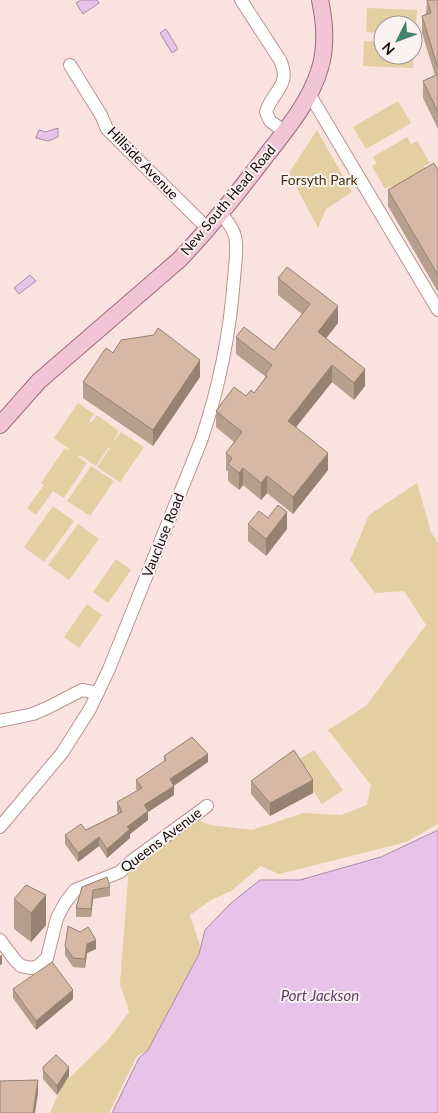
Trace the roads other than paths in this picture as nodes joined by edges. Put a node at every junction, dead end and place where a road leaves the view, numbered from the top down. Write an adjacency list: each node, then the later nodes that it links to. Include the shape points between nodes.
1 (241, 0): 5 (street, via 285,70 281,85 266,112 270,121)
2 (320, 0): 4 (main road, New South Head Road, via 324,53)
3 (70, 65): 7 (street, Hillside Avenue, via 107,129)
4 (310, 95): 5 (main road, New South Head Road); 8 (street)
5 (285, 132): 6 (main road, New South Head Road)
6 (221, 213): 7 (main road, New South Head Road); 10 (street, Vaucluse Road, via 235,234 236,253 228,338 214,397 201,441)
7 (208, 228): 9 (main road, New South Head Road, via 179,260 39,381)
8 (438, 310)
9 (0, 424)
10 (98, 693): 11 (street, via 82,690 40,711); 13 (street, Vaucluse Road, via 62,752)
11 (0, 721)
12 (207, 806): 14 (street, Queens Avenue, via 120,872 75,890 57,918 47,958 38,966 21,966)
13 (0, 827)
14 (0, 940)

